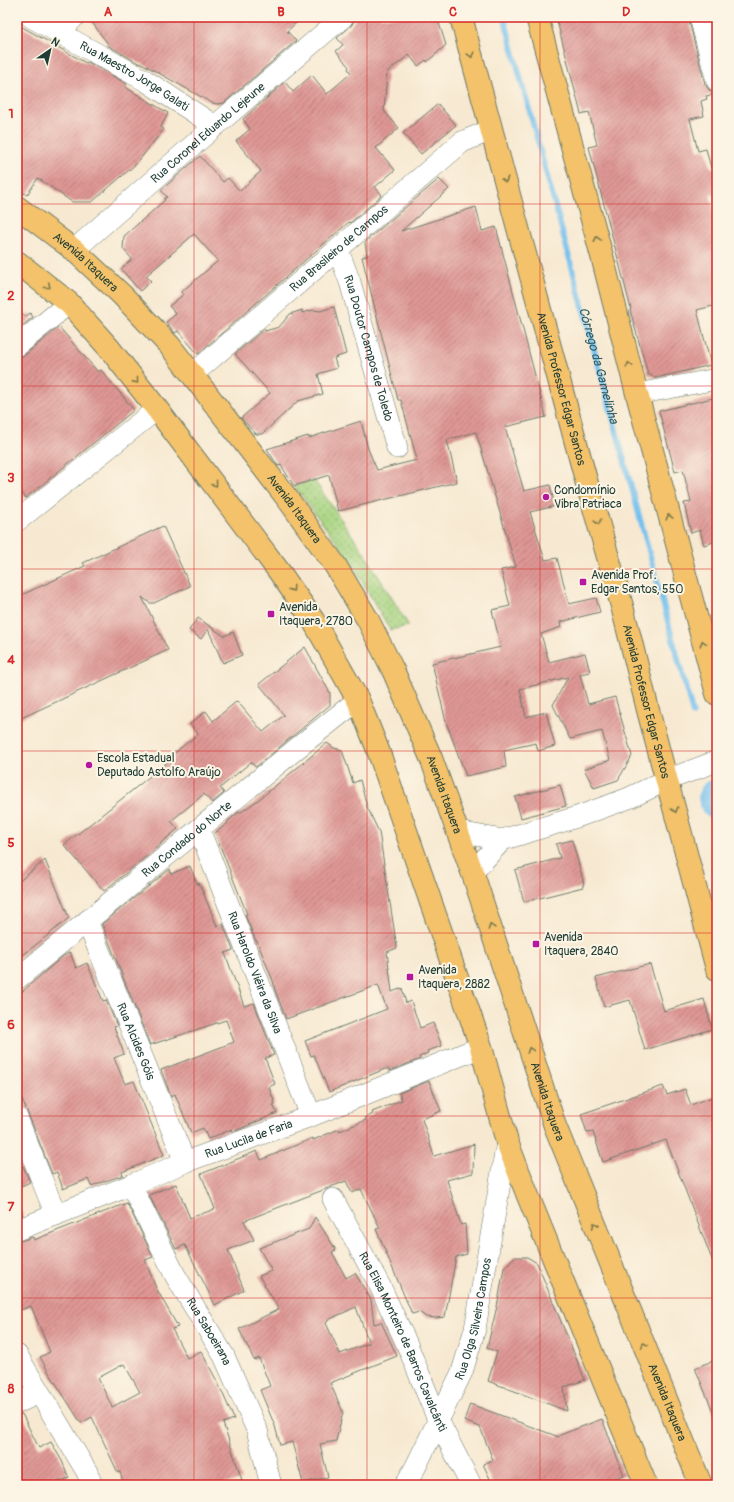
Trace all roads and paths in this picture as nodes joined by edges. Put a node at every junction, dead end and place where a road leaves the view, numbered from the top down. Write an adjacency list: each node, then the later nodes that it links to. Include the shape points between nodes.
1 (31, 17): 7 (street, Rua Maestro Jorge Galati)
2 (74, 17): 7 (street)
3 (343, 17): 9 (street, Rua Coronel Eduardo Lejeune)
4 (461, 17): 10 (main road, Avenida Professor Edgar Santos, one-way to 10)
5 (536, 17): 19 (main road, one-way to 5)
6 (700, 17): 8 (street)
7 (60, 33): 9 (street, Rua Maestro Jorge Galati, via 146,81)
8 (717, 81)
9 (215, 126): 12 (street, Rua Coronel Eduardo Lejeune)
10 (491, 130): 13 (street, Rua Brasileiro de Campos, via 462,142); 26 (main road, Avenida Professor Edgar Santos, one-way to 26, via 622,606)
11 (17, 207): 12 (main road, Avenida Itaquera)
12 (74, 250): 17 (main road, Avenida Itaquera, via 122,295 170,346)
13 (338, 250): 17 (street, Rua Brasileiro de Campos); 21 (street, Rua Doutor Campos de Toledo, via 350,282)
14 (17, 262): 15 (main road, one-way to 15)
15 (69, 303): 16 (street); 20 (main road, one-way to 20, via 109,348)
16 (17, 346)
17 (192, 375): 28 (main road, Avenida Itaquera, via 335,565 368,620 431,758)
18 (717, 379): 19 (street)
19 (637, 394): 23 (main road, one-way to 19)
20 (157, 409): 22 (street); 24 (main road, one-way to 24, via 313,620)
21 (397, 448)
22 (17, 521)
23 (717, 694)
24 (358, 700): 27 (street, Rua Condado do Norte); 34 (main road)
25 (717, 761): 26 (street)
26 (667, 780): 29 (street, via 629,798 577,817); 32 (main road, Avenida Professor Edgar Santos, one-way to 32)
27 (199, 829): 31 (street, Rua Condado do Norte); 35 (street, Rua Haroldo Viêira da Silva)
28 (459, 832): 29 (street); 30 (main road, Avenida Itaquera)
29 (502, 840): 30 (street)
30 (473, 872): 52 (main road, Avenida Itaquera, one-way to 30, via 555,1126)
31 (87, 922): 33 (street, Rua Condado do Norte); 38 (street, Rua Alcides Góis)
32 (717, 969)
33 (17, 979)
34 (481, 1047): 35 (street, Rua Lucila de Faria); 37 (main road)
35 (311, 1116): 38 (street, Rua Lucila de Faria)
36 (17, 1118): 41 (street)
37 (507, 1142): 46 (street, Rua Olga Silveira Campos, via 475,1329 462,1372); 51 (main road)
38 (185, 1162): 39 (street, Rua Lucila de Faria)
39 (132, 1185): 41 (street, Rua Lucila de Faria); 48 (street, Rua Saboeirana, via 175,1275 224,1356 257,1430)
40 (333, 1199): 46 (street, Rua Elisa Monteiro de Barros Cavalcânti, via 380,1286)
41 (56, 1215): 42 (street, Rua Lucila de Faria)
42 (17, 1230)
43 (17, 1355): 44 (street)
44 (39, 1393): 45 (street); 47 (street, via 87,1472)
45 (17, 1403)
46 (438, 1420): 49 (street, Rua Olga Silveira Campos); 50 (street, Rua Elisa Monteiro de Barros Cavalcânti)
47 (92, 1485)
48 (271, 1485)
49 (405, 1485)
50 (471, 1485)
51 (646, 1485)
52 (701, 1485)

